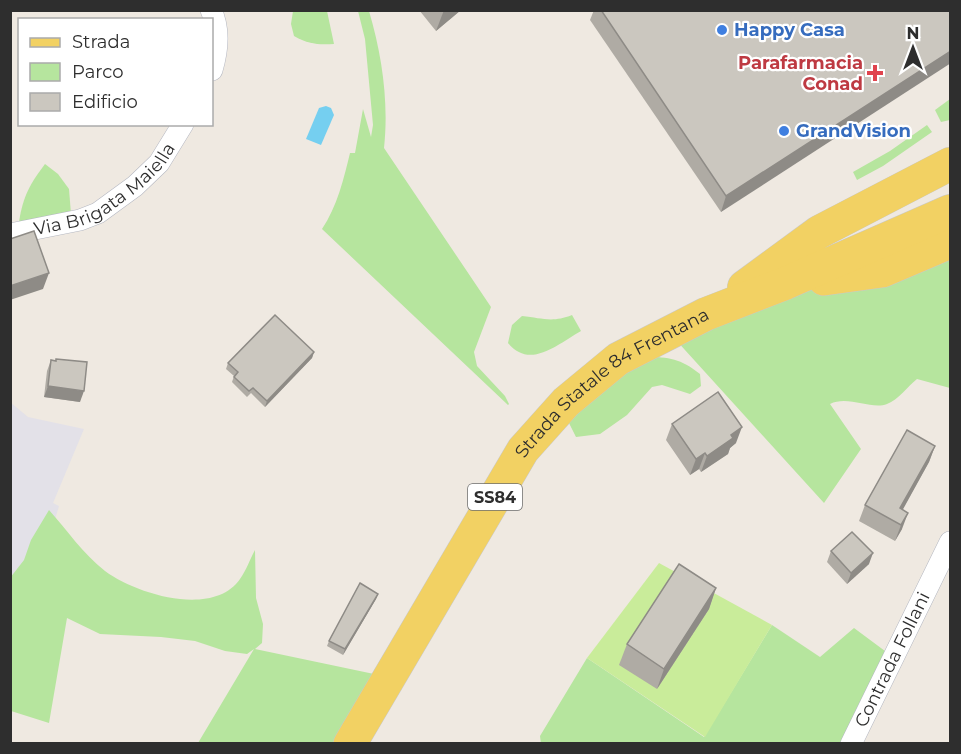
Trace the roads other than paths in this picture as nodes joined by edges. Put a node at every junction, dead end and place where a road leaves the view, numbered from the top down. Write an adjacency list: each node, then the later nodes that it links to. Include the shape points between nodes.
1 (211, 10): 2 (street, via 216,20 218,52)
2 (213, 67)
3 (182, 126): 6 (street, Via Brigata Maiella, via 159,163 98,213)
4 (951, 164): 9 (main road, via 819,232)
5 (951, 211): 8 (main road, Strada Statale 84 Frentana / SS84)
6 (10, 234)
7 (951, 242): 8 (main road, via 882,271)
8 (786, 283): 9 (main road, Strada Statale 84 Frentana / SS84)
9 (706, 314): 11 (main road, Strada Statale 84 Frentana / SS84, via 618,359 566,402 523,450)
10 (951, 542): 12 (street, Contrada Follani)
11 (350, 744)
12 (851, 744)

